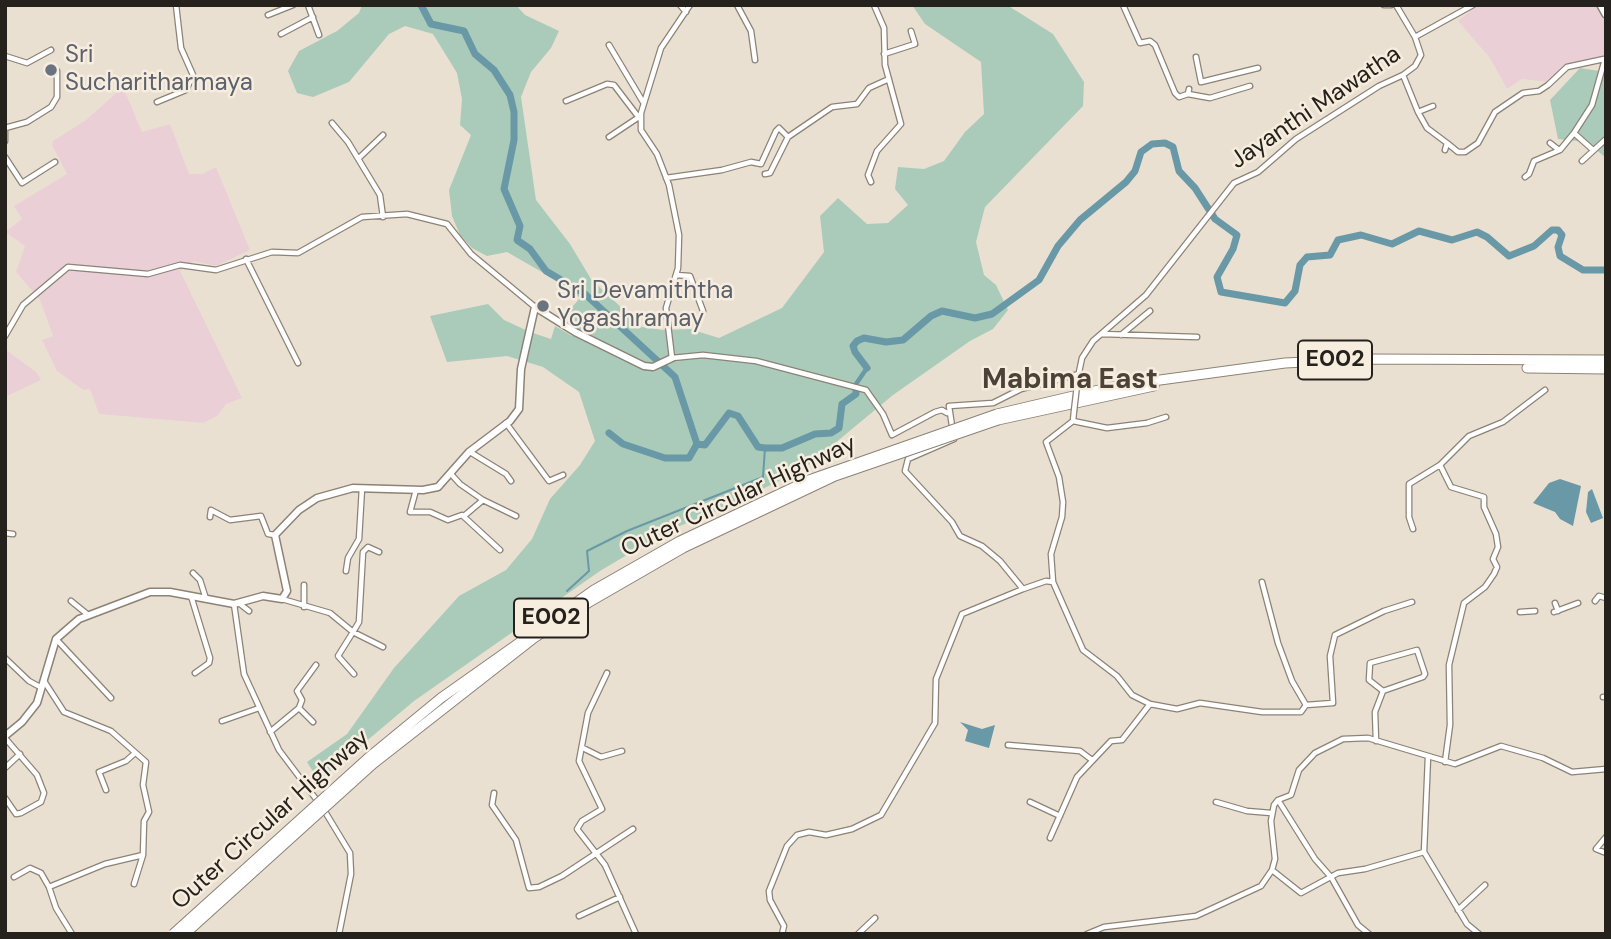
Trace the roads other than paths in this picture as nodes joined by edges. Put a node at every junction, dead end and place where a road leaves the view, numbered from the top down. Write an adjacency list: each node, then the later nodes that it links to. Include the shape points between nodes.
1 (176, 5): 34 (street, via 181,48 193,75 186,90)
2 (293, 5): 15 (street)
3 (308, 5): 16 (street)
4 (680, 5): 13 (street)
5 (690, 5): 13 (street)
6 (737, 5): 27 (street, via 751,32)
7 (874, 5): 23 (street, via 884,28)
8 (1123, 5): 32 (street, via 1140,43 1155,45 1179,97 1189,92 1210,98)
9 (1384, 5): 10 (street)
10 (1394, 5): 20 (street)
11 (1473, 5): 20 (street, Jayanthi Mawatha)
12 (1601, 5): 14 (main road)
13 (686, 12): 35 (street, via 661,48)
14 (1606, 14)
15 (268, 15)
16 (313, 17): 18 (street); 19 (street)
17 (911, 31): 23 (street, via 915,44)
18 (281, 34)
19 (319, 35)
20 (1415, 37): 30 (street, Jayanthi Mawatha, via 1421,55)
21 (609, 46): 35 (street)
22 (51, 50): 24 (street, via 27,63)
23 (884, 54): 31 (street)
24 (5, 56)
25 (1196, 57): 28 (street, via 1201,82)
26 (1605, 59): 41 (street, via 1591,105); 47 (street, via 1567,66 1539,91 1523,93 1495,111 1478,143 1465,152)
27 (755, 60)
28 (1258, 68)
29 (57, 71): 40 (street, via 57,97 51,107)
30 (1404, 75): 37 (street); 66 (street, Jayanthi Mawatha, via 1379,86 1296,139 1258,172 1234,183 1146,295)
31 (889, 79): 44 (street, via 869,88 857,104 832,107); 59 (street, via 901,124 877,151 868,175)
32 (1250, 86)
33 (566, 101): 38 (street, via 612,84)
34 (157, 102)
35 (643, 102): 38 (street)
36 (1433, 106): 37 (street)
37 (1418, 112): 47 (street, via 1427,128)
38 (640, 118): 43 (street); 58 (street, via 644,137)
39 (332, 123): 53 (street)
40 (5, 129): 46 (street)
41 (1574, 133): 50 (street); 51 (street)
42 (383, 135): 53 (street)
43 (609, 137)
44 (788, 137): 56 (street, via 770,173); 58 (street, via 779,128 761,163)
45 (1606, 139): 51 (street)
46 (5, 141)
47 (1447, 143): 49 (street)
48 (1550, 143): 50 (street)
49 (1445, 150)
50 (1560, 150): 57 (street, via 1534,161)
51 (1593, 150): 54 (street)
52 (5, 157): 55 (street, via 22,183)
53 (358, 159): 60 (street, via 380,195)
54 (1582, 161)
55 (55, 162)
56 (765, 174)
57 (1525, 177)
58 (666, 178): 62 (street, via 679,235)
59 (871, 182)
60 (383, 217): 61 (street, via 362,217 298,253 272,251); 63 (street, via 407,214 447,224 471,254)
61 (246, 259): 68 (street, via 216,270 180,265 148,274 68,267 29,299); 72 (street)
62 (676, 275): 64 (street, via 690,275); 71 (street, via 666,308)
63 (535, 307): 71 (street, via 575,332 653,368); 81 (street, via 521,369 519,409)
64 (704, 311)
65 (1150, 311): 67 (street)
66 (1101, 334): 67 (street); 75 (street, Jayanthi Mawatha, via 1082,358)
67 (1121, 335): 69 (street)
68 (5, 336)
69 (1197, 337)
70 (1606, 359): 73 (highway, Outer Circular Highway / E002)
71 (671, 360): 77 (street, via 703,355 756,361 866,390 892,435 935,412)
72 (298, 363)
73 (1592, 364): 74 (highway, Outer Circular Highway / E002); 78 (highway, Outer Circular Highway / E002, via 1366,364 1210,374)
74 (1606, 369)
75 (1079, 375): 77 (street, via 1021,388 993,403 949,407); 80 (street, Jayanthi Mawatha, bridge)
76 (1545, 390): 83 (street, via 1503,422 1469,436)
77 (947, 413): 104 (street, via 954,439 908,459 905,471 960,536 1000,561)
78 (998, 417): 176 (highway, Outer Circular Highway / E002, bridge, via 809,480 681,541 594,590 530,632 410,724); 177 (highway, Outer Circular Highway / E002, bridge, via 806,489 683,548 591,601 514,653 373,764)
79 (1166, 417): 80 (street, via 1107,428)
80 (1073, 421): 101 (street, via 1046,442 1063,502 1051,554)
81 (506, 423): 82 (street); 85 (street, via 549,481)
82 (469, 452): 84 (street); 86 (street)
83 (1440, 465): 93 (street, via 1409,484); 147 (street, via 1451,487 1483,497 1498,547 1494,574 1464,603 1449,664)
84 (451, 474): 88 (street, via 438,487); 89 (street)
85 (563, 475)
86 (511, 481)
87 (362, 488): 88 (street); 96 (street, via 317,498); 99 (street, via 359,539)
88 (417, 489): 90 (street, via 411,512 430,512 448,520)
89 (483, 500): 90 (street); 91 (street)
90 (464, 516): 97 (street)
91 (516, 516)
92 (210, 517): 96 (street, via 211,510 223,519 261,516 268,534)
93 (1413, 529)
94 (5, 533): 95 (street)
95 (13, 534)
96 (275, 535): 108 (street, via 287,591)
97 (500, 550)
98 (379, 552): 120 (street, via 364,548 359,622)
99 (346, 571)
100 (193, 573): 107 (street, via 207,591)
101 (1053, 582): 104 (street); 131 (street, via 1083,650 1118,676 1132,695)
102 (1262, 582): 132 (street, via 1278,643)
103 (304, 584): 115 (street)
104 (1023, 589): 180 (street, via 962,614 936,679 935,723 881,815 852,829 797,835 787,846 769,891)
105 (191, 596): 107 (street); 119 (street, via 150,592); 125 (street, via 210,657)
106 (1606, 598): 110 (street, via 1599,596)
107 (206, 600): 114 (street)
108 (282, 600): 114 (street, via 263,596); 115 (street)
109 (71, 601): 119 (street)
110 (1595, 601)
111 (1412, 602): 132 (street, via 1335,635 1330,656 1333,703)
112 (1555, 603): 113 (street, via 1556,612)
113 (1578, 603)
114 (237, 604): 116 (street); 133 (street, via 244,674)
115 (304, 607): 120 (street, via 331,613)
116 (249, 611)
117 (1535, 611): 118 (street)
118 (1520, 612)
119 (87, 614): 121 (street)
120 (353, 632): 122 (street); 127 (street, via 338,656)
121 (56, 639): 128 (street); 130 (street)
122 (383, 647)
123 (5, 658): 128 (street, via 29,681)
124 (316, 664): 134 (street, via 297,691 302,700)
125 (195, 673)
126 (607, 673): 141 (street, via 588,713)
127 (354, 674)
128 (43, 684): 138 (street, via 31,712); 143 (street, via 64,712 111,731)
129 (1383, 691): 129 (street, via 1425,676 1417,650 1368,665 1369,680); 139 (street, via 1375,712)
130 (111, 698)
131 (1150, 704): 132 (street, via 1177,709 1200,703 1294,715); 146 (street, via 1122,740 1111,741)
132 (1306, 705)
133 (259, 708): 135 (street); 137 (street)
134 (299, 708): 136 (street); 137 (street)
135 (222, 721)
136 (313, 722)
137 (270, 732): 178 (street, via 350,853 351,874)
138 (5, 737): 144 (street)
139 (1376, 741): 145 (street); 153 (street, via 1343,739 1322,748 1299,770 1291,795)
140 (1008, 745): 146 (street, via 1080,751)
141 (583, 748): 142 (street, via 601,757); 163 (street, via 579,761 602,809 577,829)
142 (622, 751)
143 (135, 753): 150 (street, via 99,772); 164 (street, via 146,763 143,785 149,812 144,821)
144 (20, 754): 148 (street); 152 (street, via 37,775 43,799 16,814)
145 (1428, 757): 147 (street); 161 (street)
146 (1091, 760): 157 (street, via 1077,777)
147 (1445, 762): 149 (street, via 1464,762 1501,746 1572,772)
148 (5, 768)
149 (1606, 769)
150 (106, 790)
151 (494, 793): 163 (street, via 492,804 516,840 529,888 539,887)
152 (5, 798)
153 (1278, 800): 156 (street); 167 (street)
154 (1030, 802): 157 (street)
155 (1216, 802): 156 (street)
156 (1271, 813): 165 (street)
157 (1060, 816): 160 (street)
158 (633, 829): 163 (street)
159 (1606, 837): 162 (street, via 1595,849)
160 (1050, 838)
161 (1424, 852): 167 (street); 172 (street)
162 (1606, 853)
163 (597, 854): 171 (street)
164 (143, 855): 168 (street); 170 (street, via 105,863)
165 (1272, 870): 167 (street, via 1297,893); 182 (street, via 1261,886 1196,916 1104,927)
166 (14, 877): 170 (street, via 35,869)
167 (1331, 877): 183 (street, via 1353,917)
168 (134, 884)
169 (1485, 885): 172 (street)
170 (49, 887): 175 (street)
171 (620, 897): 173 (street); 179 (street)
172 (1458, 910): 184 (street)
173 (579, 916)
174 (875, 918): 181 (street)
175 (71, 933)
176 (173, 934)
177 (185, 934)
178 (339, 934)
179 (636, 934)
180 (782, 934)
181 (858, 934)
182 (1087, 934)
183 (1369, 934)
184 (1479, 934)

